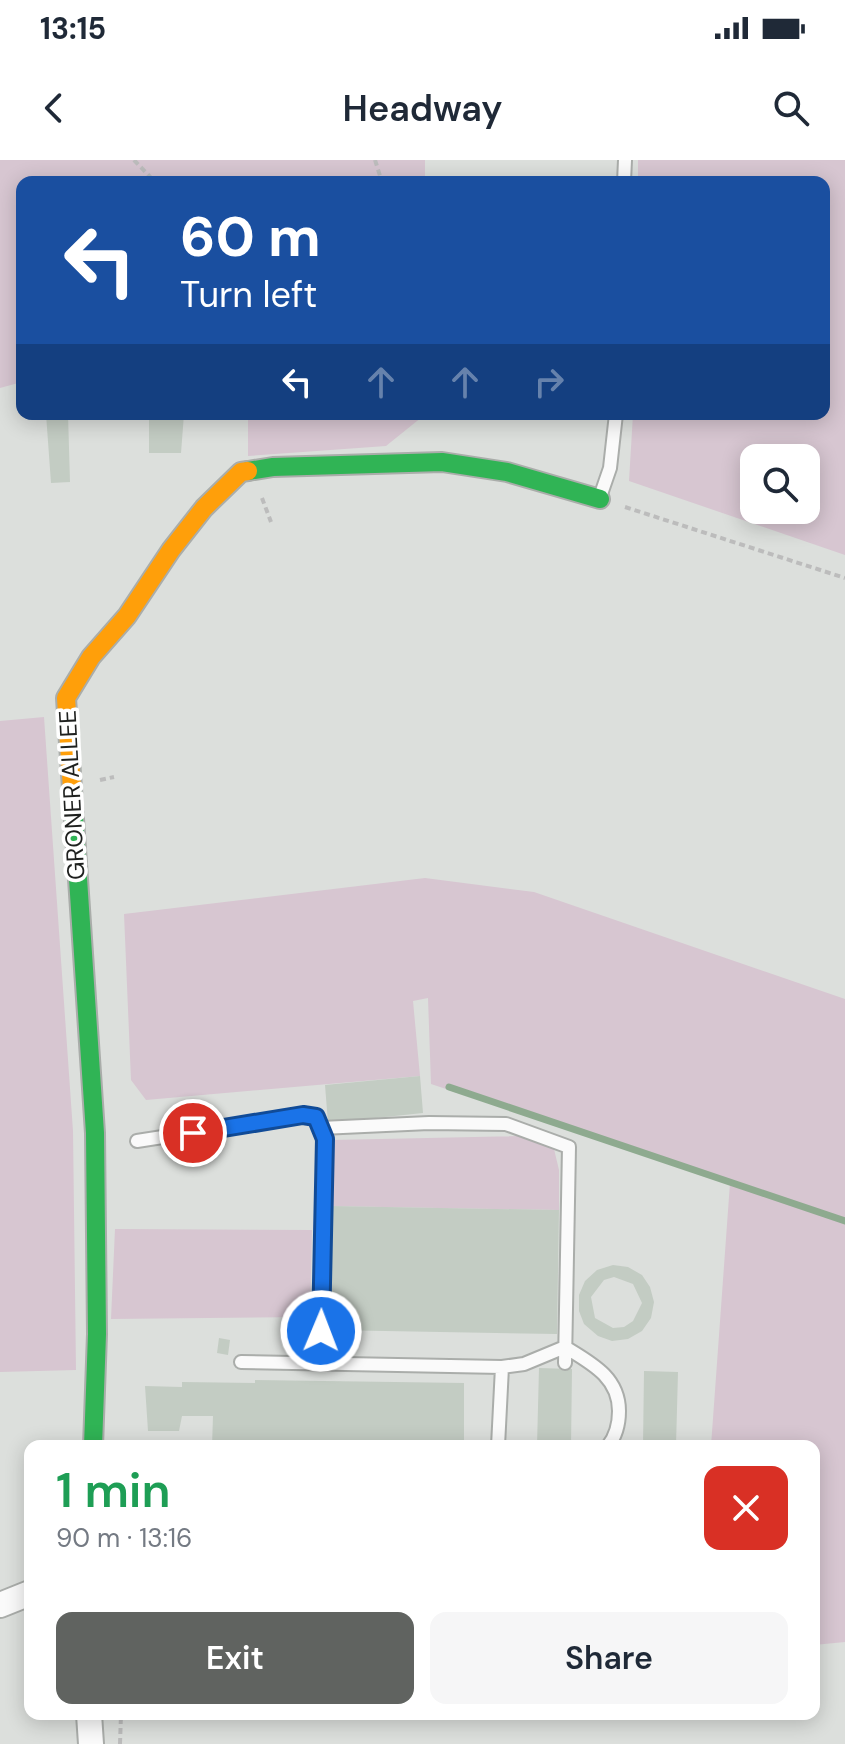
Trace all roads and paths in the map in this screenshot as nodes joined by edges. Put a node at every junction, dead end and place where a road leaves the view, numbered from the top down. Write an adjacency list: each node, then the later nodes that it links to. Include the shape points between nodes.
1 (134, 160): 2 (path)
2 (149, 176)
3 (615, 420): 4 (lane)
4 (600, 499): 5 (path); 13 (street, GRONER ALLEE, via 507,472 442,462 241,472 171,550 66,698 95,1133)
5 (845, 578)
6 (321, 1128): 7 (lane, via 316,1117 303,1115); 8 (lane, via 506,1124 569,1147); 10 (lane)
7 (137, 1141)
8 (565, 1347): 11 (lane); 12 (lane); 15 (lane, via 611,1380 619,1397 619,1421)
9 (241, 1362): 10 (lane)
10 (321, 1363): 12 (lane)
11 (565, 1363)
12 (502, 1367): 14 (lane)
13 (93, 1440)
14 (498, 1440)
15 (611, 1440)
16 (24, 1595): 17 (street)
17 (0, 1605)
18 (89, 1720): 20 (street)
19 (121, 1720): 21 (path)
20 (91, 1744)
21 (120, 1744)

